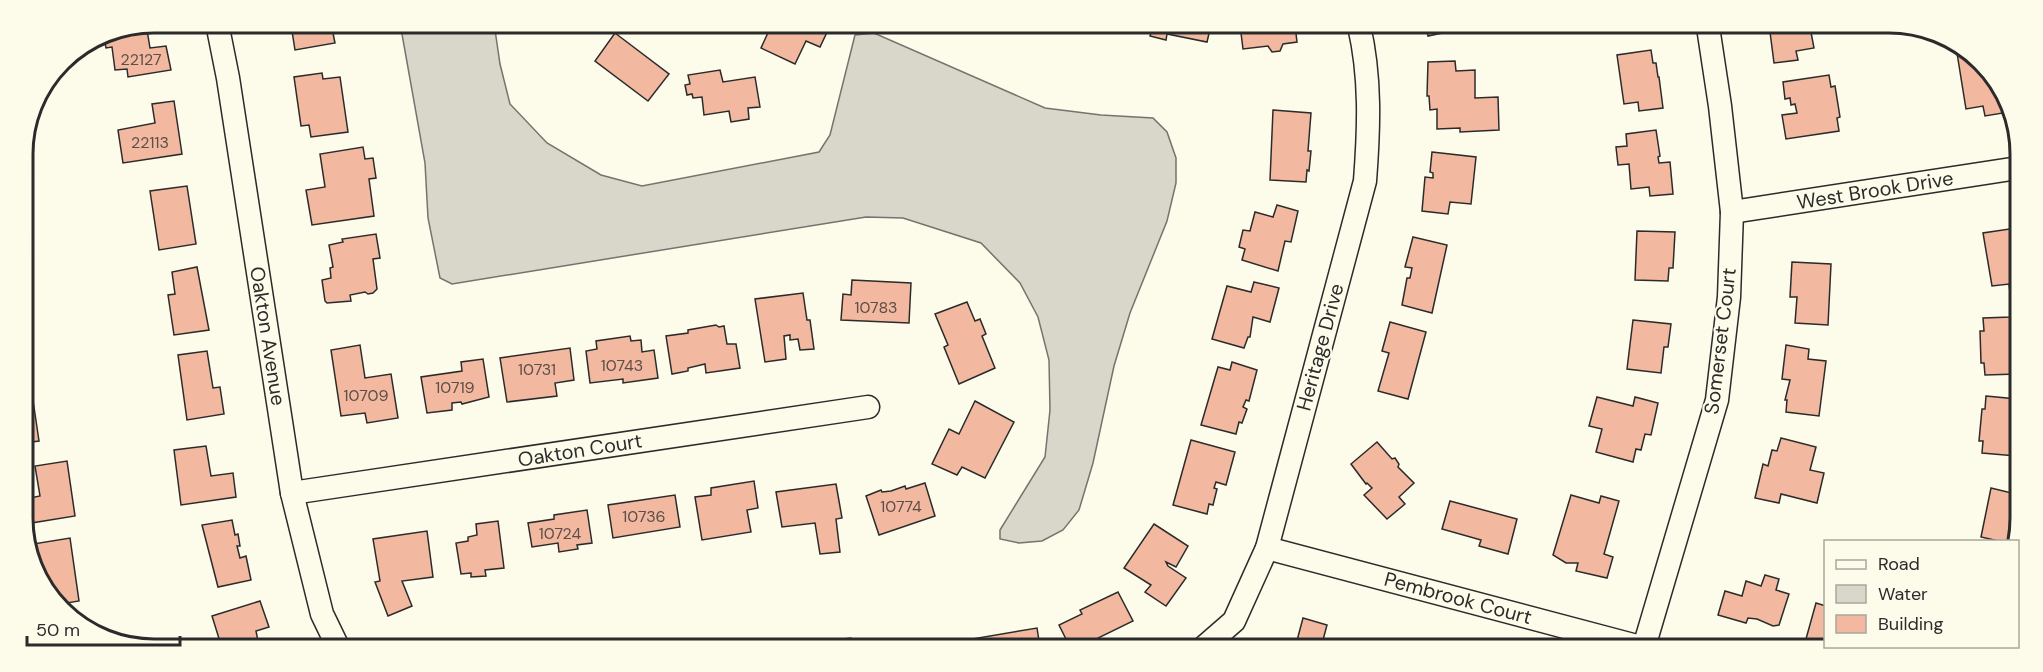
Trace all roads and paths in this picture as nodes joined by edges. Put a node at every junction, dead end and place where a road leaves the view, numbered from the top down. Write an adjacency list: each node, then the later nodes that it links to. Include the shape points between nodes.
1 (219, 33): 7 (street, Oakton Avenue)
2 (1360, 33): 8 (street, Heritage Drive, via 1368,88 1365,181)
3 (1709, 33): 5 (street, Somerset Court)
4 (2010, 169): 5 (street, West Brook Drive)
5 (1732, 212): 12 (street, Somerset Court, via 1729,297 1717,400)
6 (868, 407): 7 (street, Oakton Court)
7 (292, 493): 9 (street, Oakton Avenue, via 322,614)
8 (1267, 548): 10 (street, Heritage Drive, via 1234,621); 11 (street, Pembrook Court)
9 (334, 639)
10 (1213, 639)
11 (1612, 639)
12 (1649, 639)

